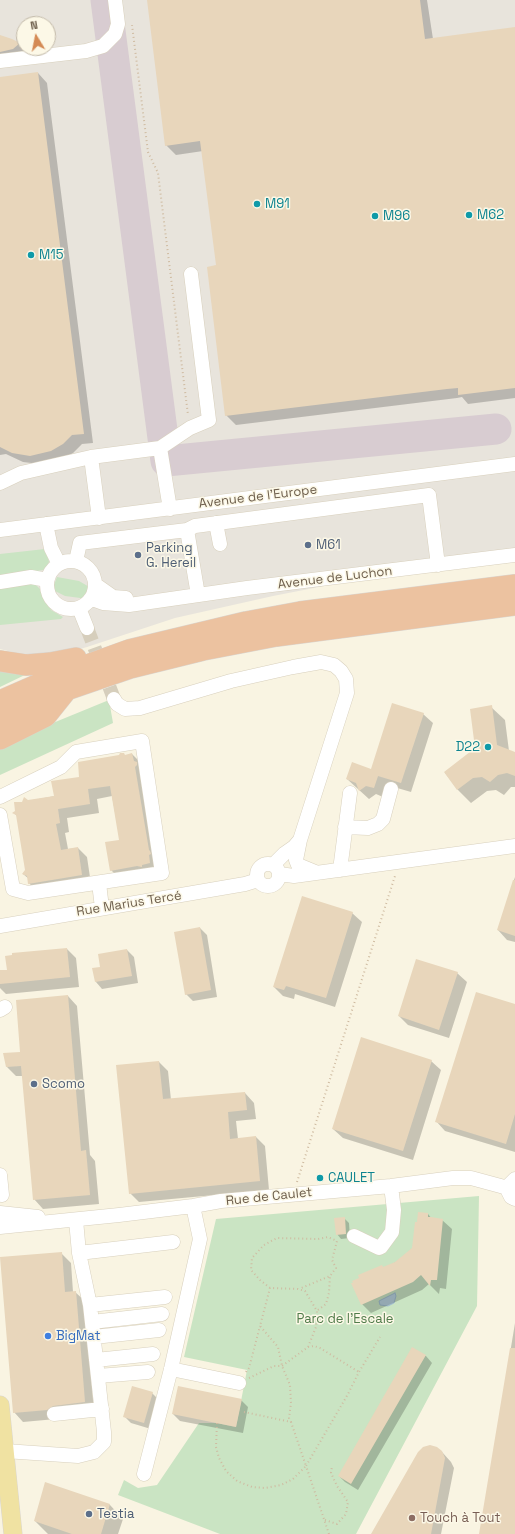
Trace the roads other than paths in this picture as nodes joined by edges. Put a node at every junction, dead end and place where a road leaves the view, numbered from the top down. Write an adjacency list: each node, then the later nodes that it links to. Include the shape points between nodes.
1 (115, 0): 2 (street, via 118,24 115,34 103,46 86,51)
2 (0, 61)
3 (191, 274): 4 (street, via 209,420 190,428)
4 (160, 448): 5 (street); 8 (street)
5 (91, 457): 7 (street, via 21,473); 9 (street)
6 (515, 464): 8 (street, Avenue de l'Europe)
7 (0, 483)
8 (170, 508): 9 (street, Avenue de l'Europe)
9 (99, 518): 11 (street, Avenue de l'Europe)
10 (216, 523): 13 (street, via 195,526); 14 (street); 18 (street, via 429,496)
11 (46, 524): 12 (street, Avenue de l'Europe); 17 (street, via 51,548)
12 (0, 530)
13 (187, 530): 16 (street, via 80,543); 23 (street)
14 (220, 544)
15 (515, 556): 18 (street, Avenue de Luchon)
16 (76, 561): 17 (street); 22 (street, via 90,569)
17 (59, 564): 19 (street, via 53,568)
18 (438, 565): 23 (street, Avenue de Luchon)
19 (47, 580): 20 (street, via 31,577); 27 (street, via 47,591 56,605 68,610)
20 (0, 582)
21 (515, 584): 28 (highway, via 300,612)
22 (96, 585): 24 (street); 25 (street, via 113,597)
23 (198, 595): 25 (street, Avenue de Luchon)
24 (92, 599): 25 (street, via 103,603 129,605); 27 (street)
25 (155, 600)
26 (515, 605): 31 (highway, via 276,636)
27 (79, 608): 29 (street)
28 (246, 622): 30 (highway, via 190,626 50,663 26,665); 31 (highway, via 129,650)
29 (87, 628)
30 (0, 662)
31 (62, 683): 33 (highway); 34 (highway); 35 (highway, via 46,716)
32 (114, 699): 41 (street, via 116,704 126,709 140,708 293,667 321,662 334,665 346,679 346,693)
33 (0, 701)
34 (0, 720)
35 (0, 740)
36 (392, 789): 40 (street, via 383,818 376,826)
37 (350, 793): 40 (street)
38 (0, 797): 46 (street, via 61,767 76,752 142,741 162,873)
39 (0, 815): 46 (street, via 13,889 28,893)
40 (345, 827): 44 (street)
41 (300, 840): 43 (street, via 284,854); 45 (street, via 296,860 298,865)
42 (515, 846): 44 (street)
43 (276, 870): 45 (street, via 294,876); 47 (street, Rue Marius Tercé, via 276,882 269,886 264,886 258,880)
44 (340, 870): 45 (street)
45 (317, 873)
46 (99, 882): 47 (street)
47 (102, 908): 48 (street, Rue Marius Tercé)
48 (0, 926)
49 (0, 1175): 52 (street)
50 (391, 1186): 51 (street, Rue de Caulet, via 471,1178); 53 (street, Rue de Caulet, via 221,1201); 57 (street, via 394,1210 392,1232 381,1247)
51 (513, 1188)
52 (2, 1195)
53 (193, 1206): 55 (street, Rue de Caulet); 68 (street, via 200,1239)
54 (0, 1213): 55 (street, Rue de Caulet)
55 (76, 1220): 56 (street, Rue de Caulet); 59 (street)
56 (0, 1227)
57 (354, 1236)
58 (174, 1242): 59 (street)
59 (79, 1253): 61 (street)
60 (165, 1297): 61 (street)
61 (90, 1305): 63 (street)
62 (162, 1314): 63 (street)
63 (92, 1322): 65 (street)
64 (159, 1330): 65 (street)
65 (94, 1337): 67 (street)
66 (153, 1354): 67 (street)
67 (96, 1360): 70 (street)
68 (171, 1369): 71 (street); 76 (street)
69 (148, 1372): 70 (street)
70 (98, 1376): 73 (street)
71 (239, 1383)
72 (0, 1406): 75 (main road)
73 (102, 1409): 74 (street); 75 (street, via 104,1442 94,1452 78,1456)
74 (54, 1414)
75 (5, 1451): 77 (main road)
76 (144, 1474)
77 (13, 1534)

